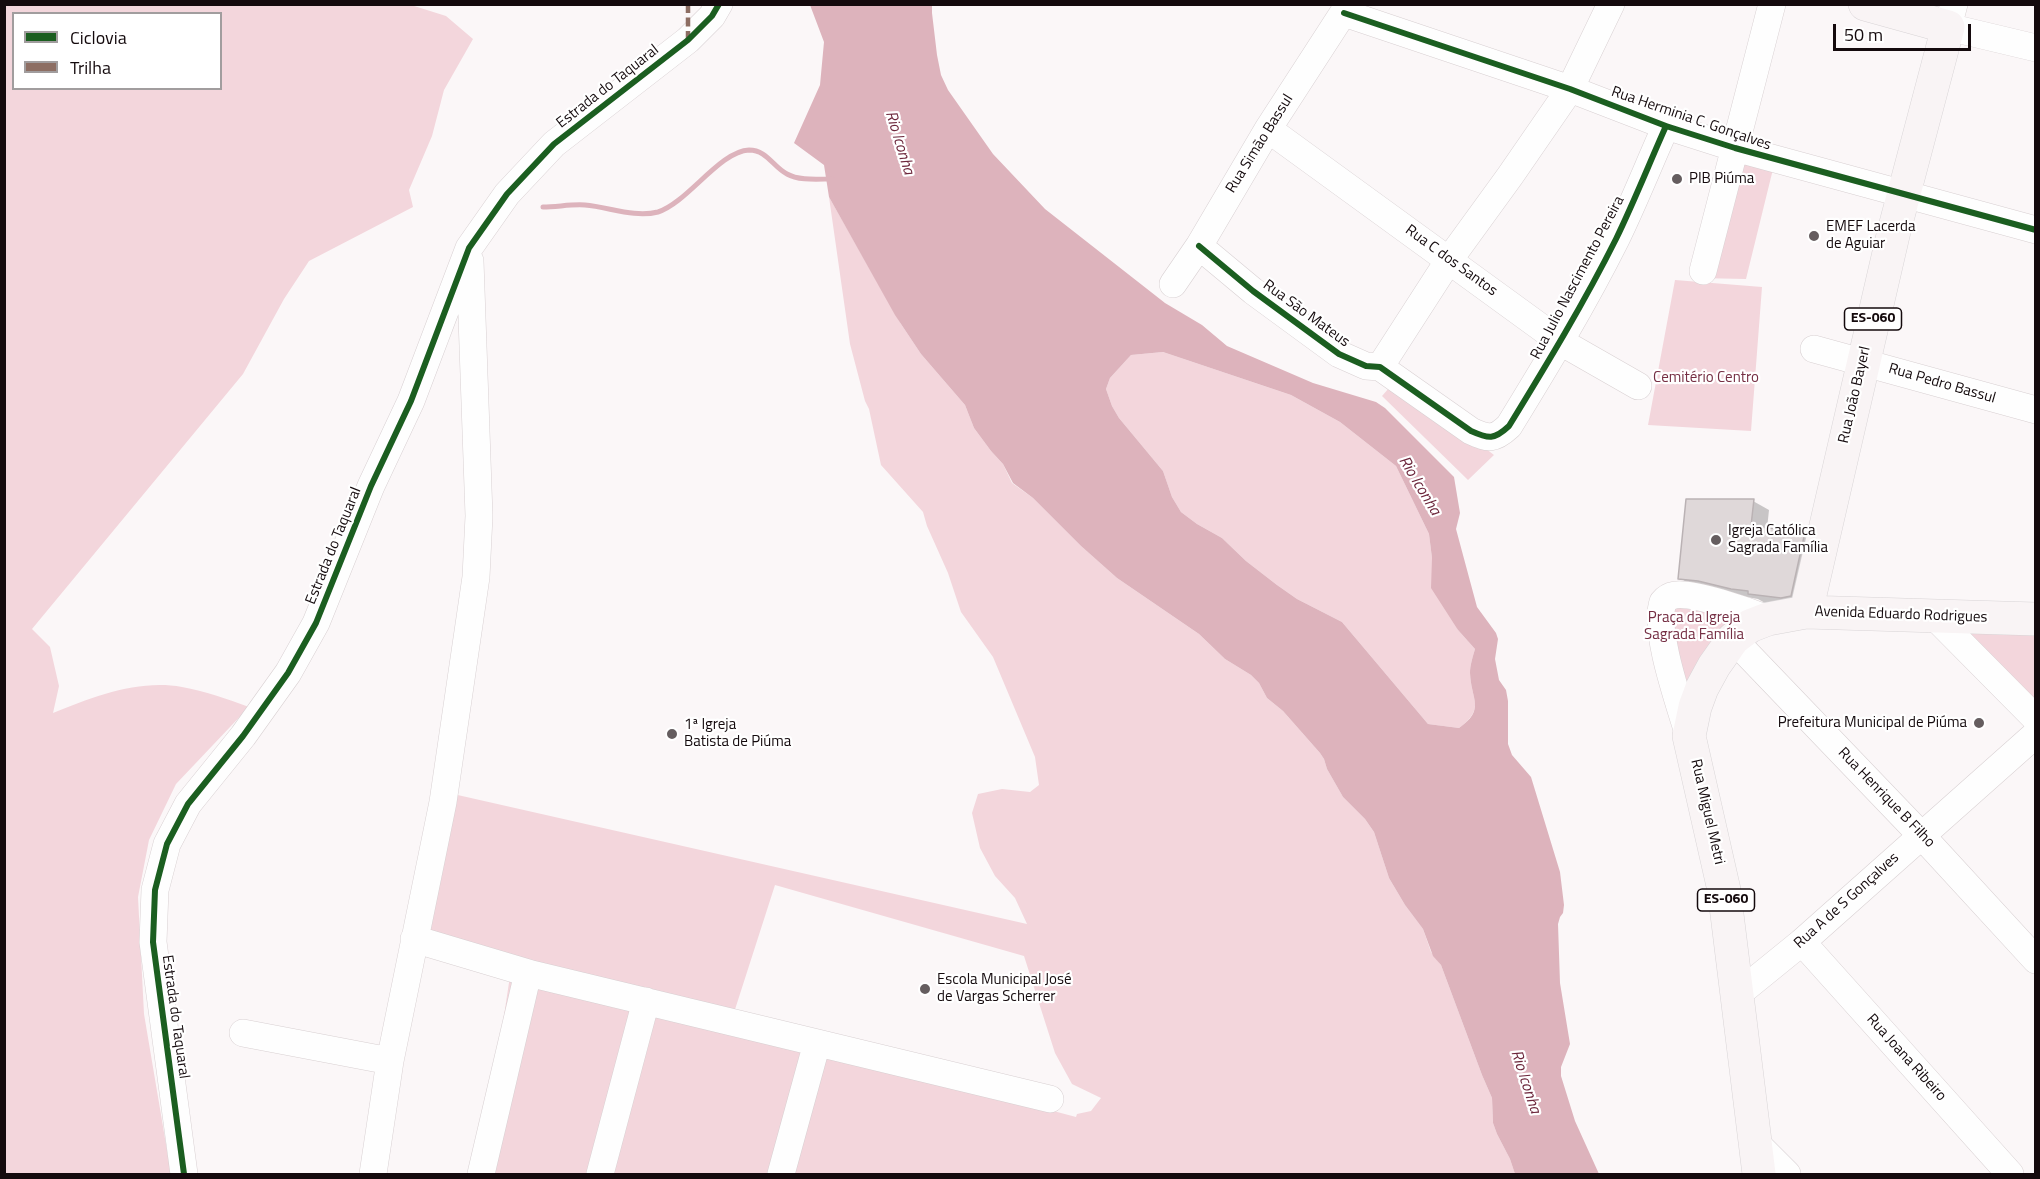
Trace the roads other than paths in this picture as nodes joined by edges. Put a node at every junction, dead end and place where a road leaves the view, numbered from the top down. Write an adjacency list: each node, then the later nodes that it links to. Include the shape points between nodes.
1 (719, 4): 15 (street, Estrada do Taquaral, via 688,40 554,144 507,194)
2 (1611, 4): 8 (street)
3 (1772, 4): 11 (street)
4 (1864, 4): 6 (main road)
5 (1346, 9): 8 (street, Rua Herminia C. Gonçalves); 10 (street, Rua Simão Bassul)
6 (1951, 16): 7 (street); 12 (main road, Rua João Bayerl / ES-060)
7 (2036, 48)
8 (1570, 89): 9 (street, Rua Herminia C. Gonçalves); 16 (street)
9 (1666, 126): 11 (street, Rua Herminia C. Gonçalves); 19 (street, Rua Julio Nascimento Pereira, via 1616,238)
10 (1268, 129): 14 (street, Rua Simão Bassul); 16 (street, Rua C dos Santos)
11 (1734, 148): 12 (street, Rua Herminia C. Gonçalves); 17 (street)
12 (1903, 195): 13 (street, Rua Herminia C. Gonçalves); 21 (main road, Rua João Bayerl / ES-060)
13 (2036, 230)
14 (1198, 246): 18 (street, Rua Simão Bassul); 22 (street, Rua São Mateus, via 1339,354 1366,366)
15 (469, 248): 35 (street, via 479,516 476,577 443,802); 46 (street, Estrada do Taquaral, via 411,401 370,486 316,623 288,673 188,804 166,844 155,890 153,942)
16 (1449, 260): 19 (street, Rua C dos Santos); 22 (street)
17 (1703, 271)
18 (1173, 284)
19 (1561, 342): 23 (street, Rua C dos Santos); 25 (street, Rua Julio Nascimento Pereira)
20 (1814, 349): 21 (street, Rua Pedro Bassul)
21 (1863, 362): 24 (street, Rua Pedro Bassul); 26 (main road, Rua João Bayerl / ES-060)
22 (1380, 367): 25 (street, Rua São Mateus, via 1471,431 1487,438)
23 (1638, 386)
24 (2036, 410)
25 (1500, 435)
26 (1806, 612): 27 (main road, Avenida Eduardo Rodrigues / ES-060); 28 (main road, Avenida Eduardo Rodrigues / ES-060)
27 (1933, 615): 29 (main road, Avenida Eduardo Rodrigues / ES-060); 31 (street)
28 (1768, 619): 30 (main road, Avenida Eduardo Rodrigues / ES-060); 33 (street, Avenida Eduardo Rodrigues, via 1683,594 1663,602 1660,617 1664,644)
29 (2036, 619)
30 (1733, 639): 33 (main road, Rua Miguel Metri / ES-060, via 1702,688); 34 (street, Rua Henrique B Filho)
31 (2036, 719)
32 (2036, 735): 34 (street, Rua A de S Gonçalves)
33 (1689, 736): 39 (main road, Rua Miguel Metri / ES-060, via 1724,890)
34 (1921, 835): 36 (street, Rua A de S Gonçalves); 37 (street, Rua Henrique B Filho)
35 (414, 939): 38 (street); 43 (street)
36 (1802, 942): 39 (street, Rua A de S Gonçalves); 52 (street, Rua Joana Ribeiro)
37 (2036, 960)
38 (528, 973): 40 (street); 48 (street)
39 (1738, 994): 45 (main road, Rua Miguel Metri / ES-060)
40 (646, 1001): 42 (street); 49 (street)
41 (243, 1033): 43 (street)
42 (817, 1043): 44 (street); 50 (street)
43 (390, 1061): 47 (street)
44 (1050, 1100)
45 (1758, 1159): 51 (street)
46 (184, 1174)
47 (373, 1174)
48 (481, 1174)
49 (600, 1174)
50 (781, 1174)
51 (1787, 1174)
52 (2010, 1174)

